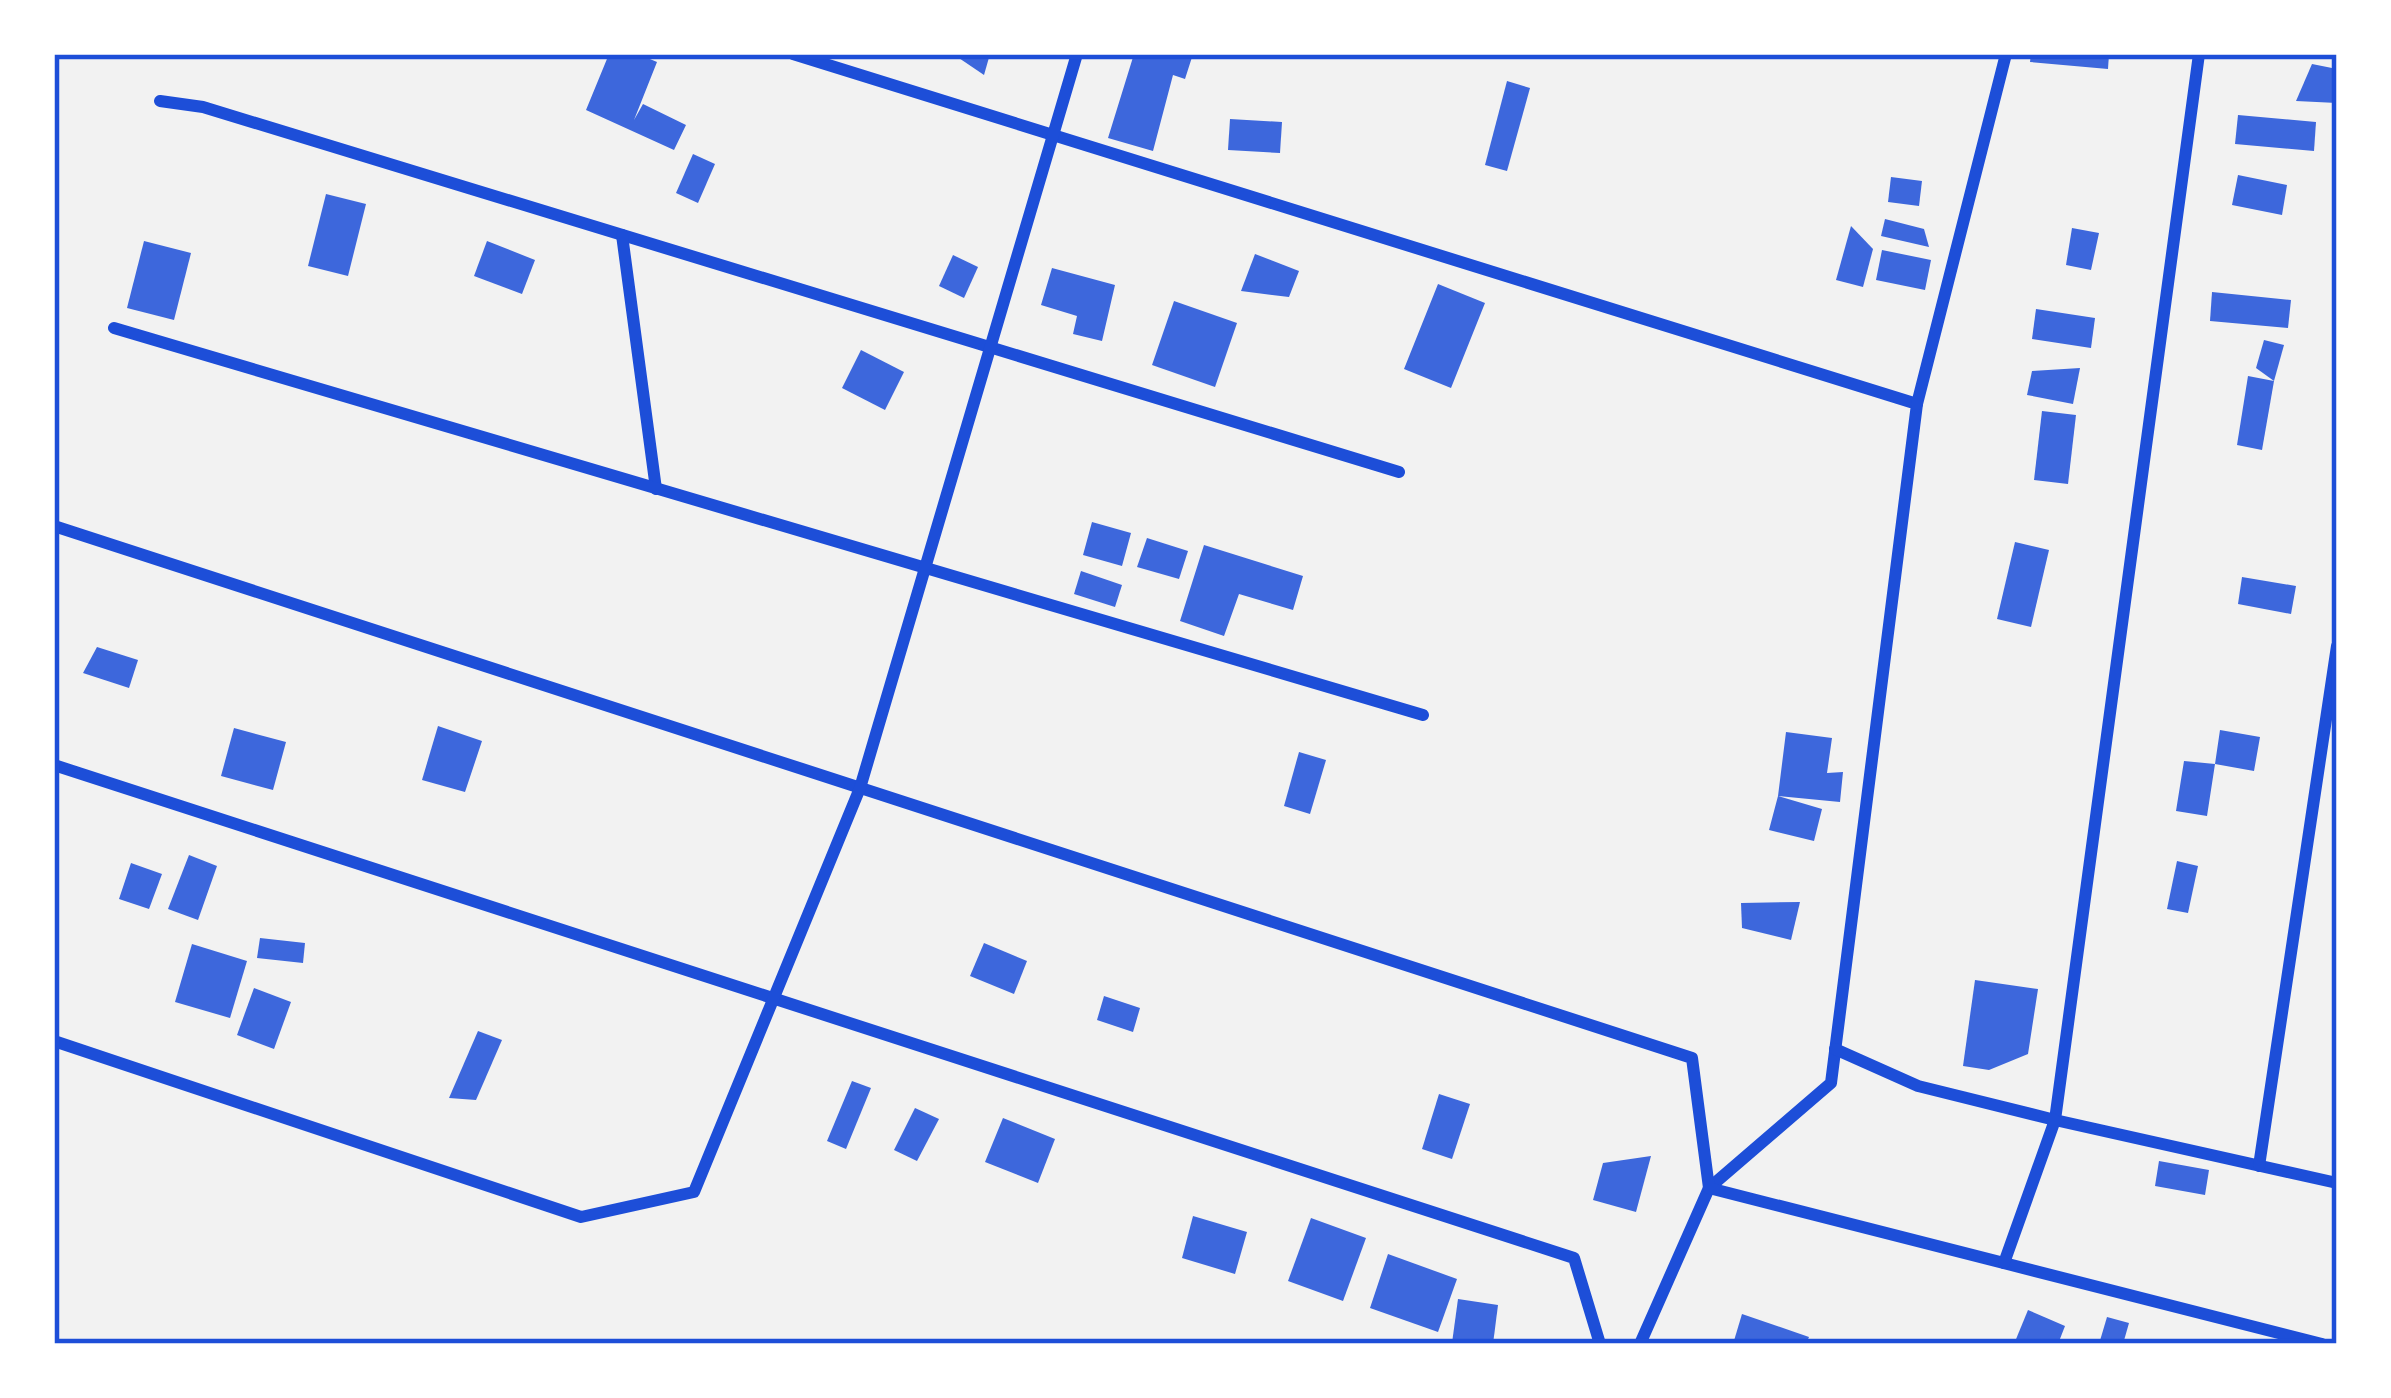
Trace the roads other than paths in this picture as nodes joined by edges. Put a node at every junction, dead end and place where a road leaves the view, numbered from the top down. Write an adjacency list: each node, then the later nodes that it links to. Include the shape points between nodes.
1 (793, 54): 6 (street)
2 (1077, 54): 6 (street)
3 (2006, 54): 10 (street)
4 (2199, 54): 22 (street)
5 (160, 101): 7 (street)
6 (1053, 135): 9 (street); 10 (street)
7 (622, 235): 9 (street); 12 (street)
8 (114, 328): 12 (street)
9 (990, 347): 11 (street); 14 (street)
10 (1917, 404): 21 (street)
11 (1400, 472)
12 (656, 489): 14 (street)
13 (54, 526): 18 (street)
14 (925, 568): 16 (street); 18 (street)
15 (2337, 646): 23 (street)
16 (1423, 716)
17 (54, 765): 19 (street)
18 (860, 788): 19 (street); 25 (street, via 1692,1058)
19 (774, 999): 20 (street, via 694,1192 581,1216); 27 (street, via 1574,1258)
20 (54, 1041)
21 (1835, 1049): 22 (street, via 1918,1086); 25 (street, via 1831,1083)
22 (2055, 1120): 23 (street); 26 (street)
23 (2259, 1166): 24 (street)
24 (2337, 1183)
25 (1709, 1188): 26 (street); 28 (street)
26 (2004, 1263): 29 (street)
27 (1600, 1344)
28 (1640, 1344)
29 (2322, 1344)

